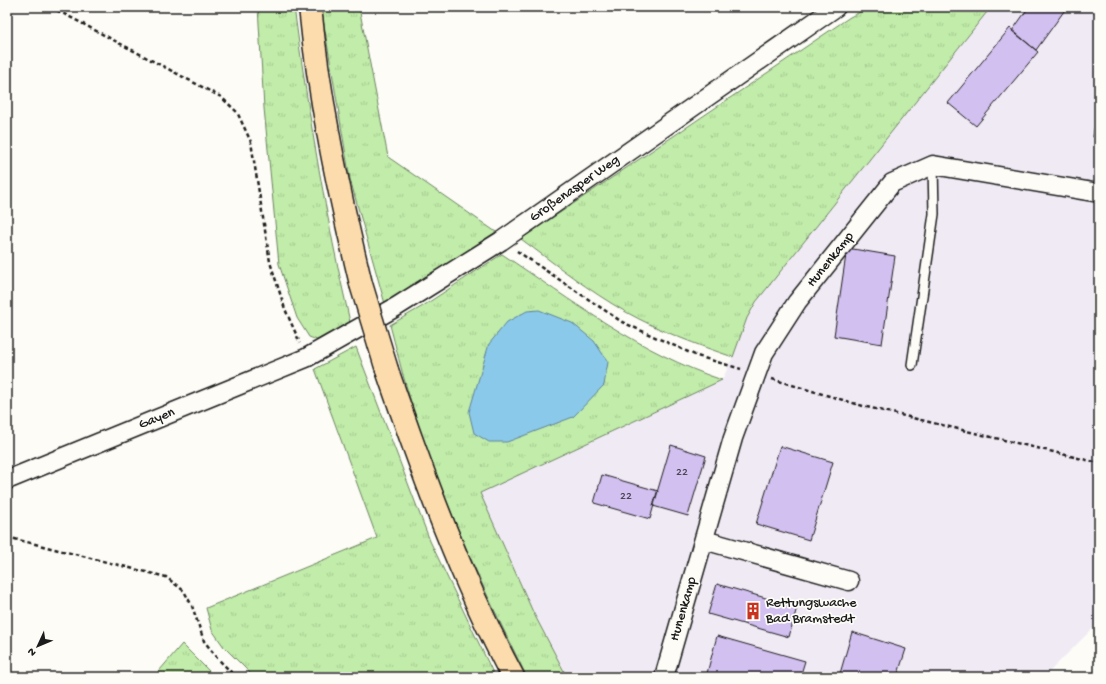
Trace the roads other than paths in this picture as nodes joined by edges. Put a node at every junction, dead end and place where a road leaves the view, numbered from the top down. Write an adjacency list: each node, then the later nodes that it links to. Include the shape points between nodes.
1 (310, 7): 10 (main road, bridge, via 326,120 341,200 361,284 386,370 448,537)
2 (836, 7): 5 (street, Großenasper Weg, via 501,241 396,307)
3 (933, 165): 4 (street); 6 (lane, via 934,214); 8 (street, Hunenkamp, via 892,183 797,302 764,353 733,438)
4 (1099, 193)
5 (306, 358): 7 (street, Gayen)
6 (912, 365)
7 (7, 480)
8 (704, 540): 9 (street); 11 (street, Hunenkamp)
9 (849, 581)
10 (513, 677)
11 (664, 677)

